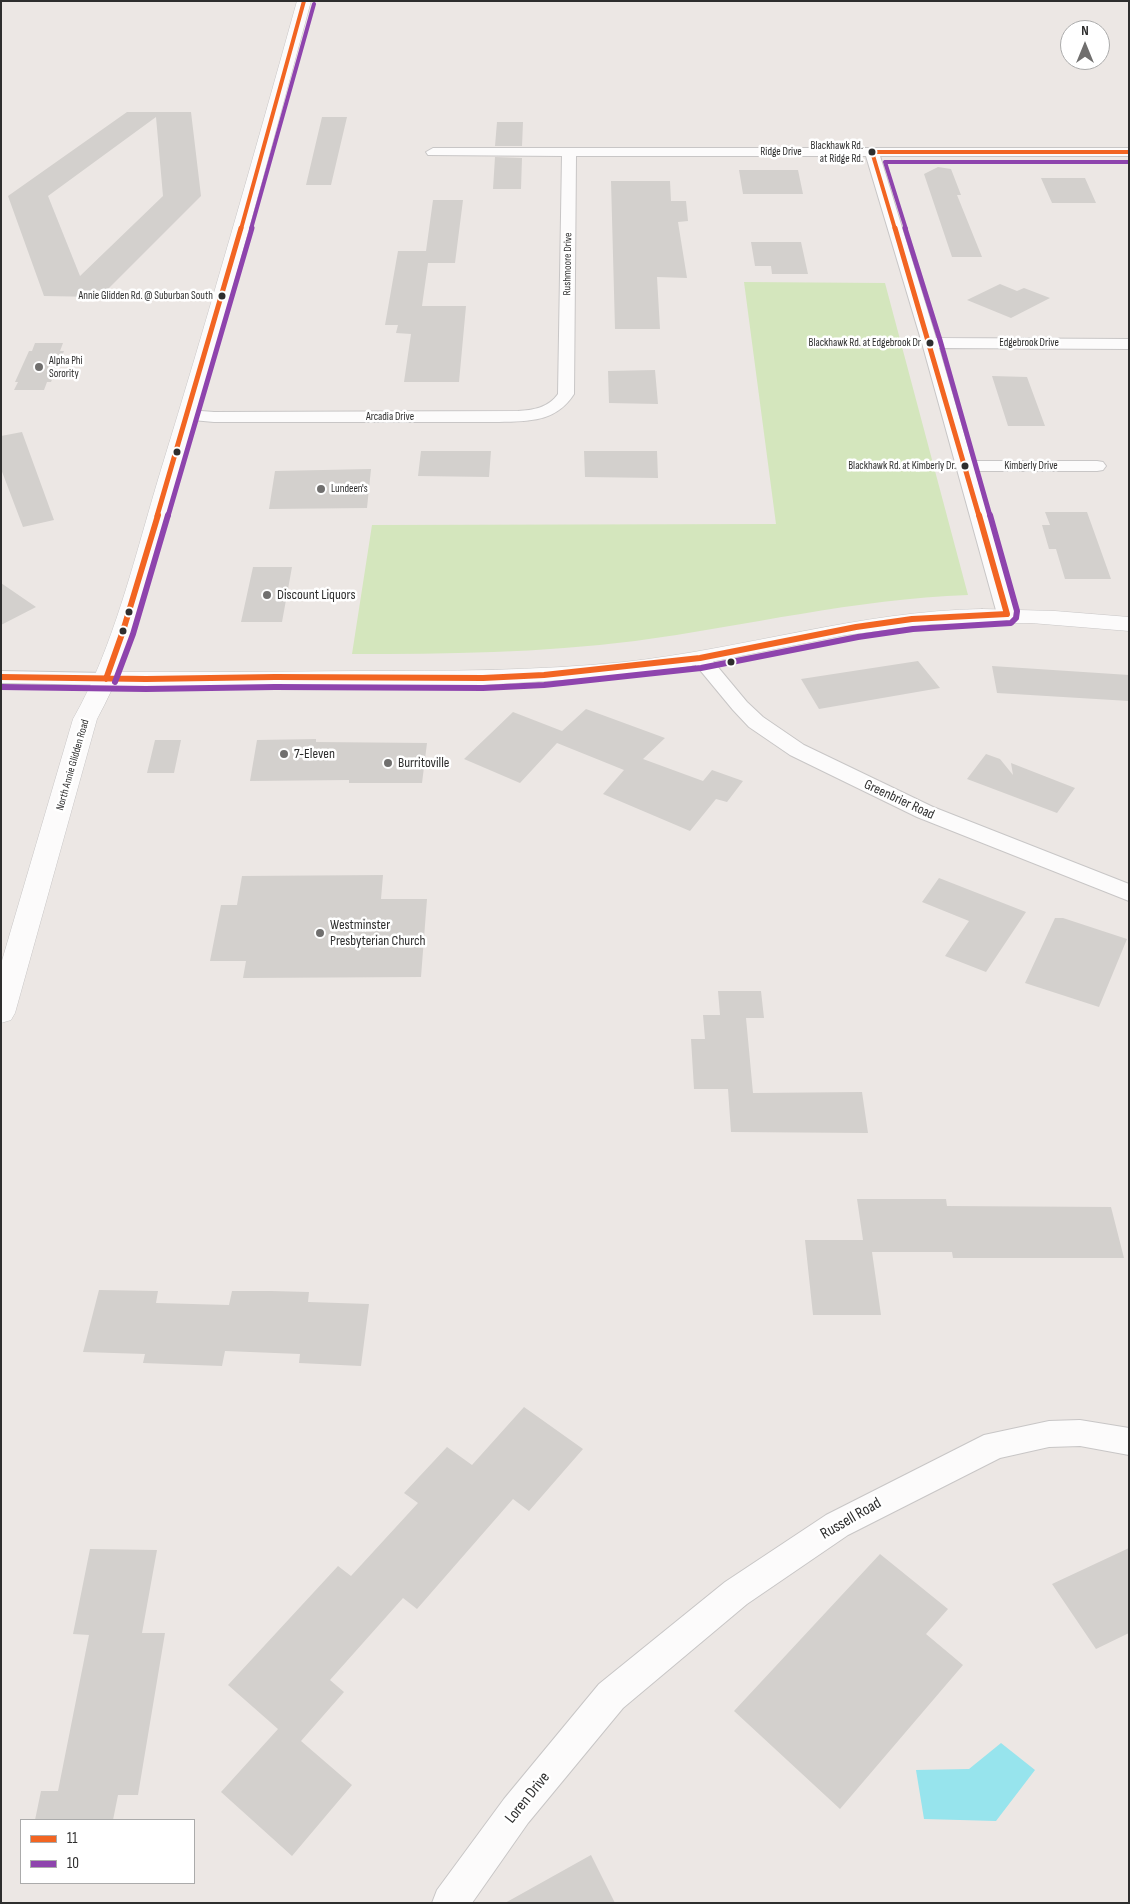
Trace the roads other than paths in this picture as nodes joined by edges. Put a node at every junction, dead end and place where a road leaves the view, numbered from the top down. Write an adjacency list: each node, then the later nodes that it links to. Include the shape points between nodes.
1 (304, 1): 9 (main road, North Annie Glidden Road)
2 (433, 152): 3 (street, Ridge Drive)
3 (569, 152): 4 (street, Ridge Drive); 8 (street, Rushmoore Drive)
4 (872, 152): 5 (street, Ridge Drive); 6 (street)
5 (1129, 152)
6 (930, 343): 7 (street, Edgebrook Drive); 10 (street)
7 (1129, 344)
8 (566, 376): 9 (street, Arcadia Drive, via 563,402 549,411 530,415)
9 (188, 415): 16 (main road, North Annie Glidden Road, via 123,632)
10 (965, 466): 11 (street, Kimberly Drive); 12 (street)
11 (1097, 466)
12 (1007, 614): 13 (main road); 14 (main road, via 912,619)
13 (1129, 624)
14 (700, 658): 16 (main road, via 621,668 483,678); 17 (street, Greenbrier Road, via 756,722 797,750 924,812)
15 (1, 677): 16 (street)
16 (106, 678): 18 (main road, North Annie Glidden Road, via 85,718)
17 (1129, 893)
18 (1, 1013)
19 (1129, 1442): 20 (street, Russell Road, via 1080,1433 1018,1439 995,1445 915,1484 837,1525 736,1592)
20 (611, 1696): 21 (street, Loren Drive, via 516,1812)
21 (450, 1903)

